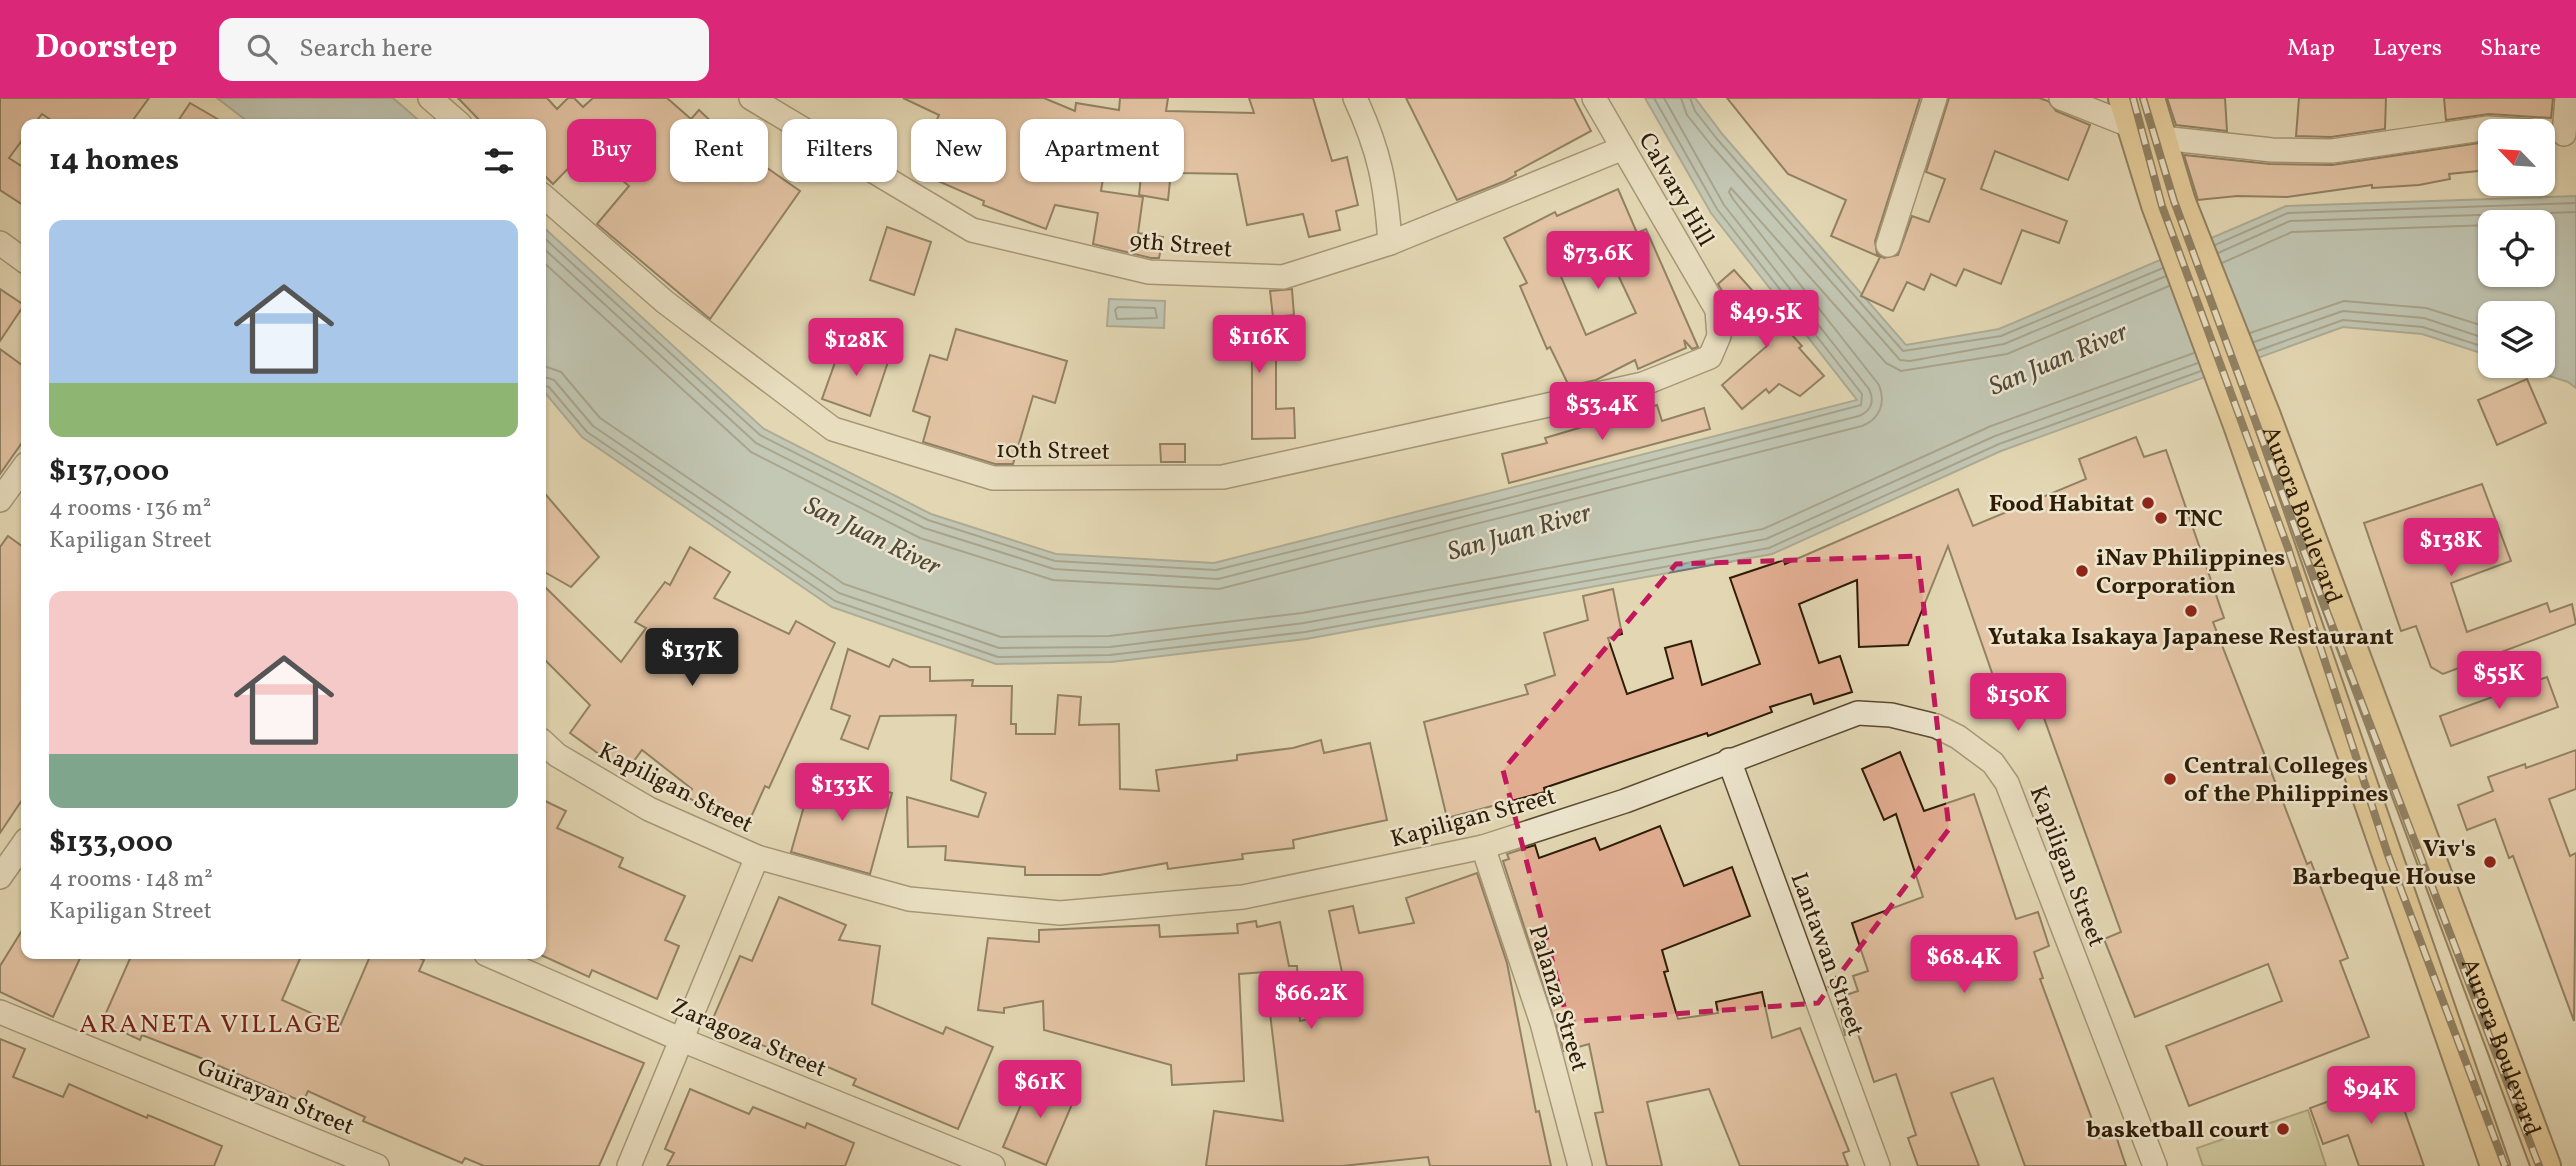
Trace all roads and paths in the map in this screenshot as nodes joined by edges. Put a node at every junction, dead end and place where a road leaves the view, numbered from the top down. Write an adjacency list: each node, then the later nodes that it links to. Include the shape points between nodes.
1 (430, 98): 10 (street)
2 (751, 98): 19 (street, 9th Street, via 972,230 1149,272 1283,277)
3 (1355, 98): 19 (street, via 1375,141 1386,184)
4 (1594, 98): 15 (street, Calvary Hill)
5 (1935, 98): 20 (street)
6 (2061, 98): 11 (street)
7 (2123, 98): 11 (main road, Aurora Boulevard)
8 (2150, 98): 14 (main road, Aurora Boulevard)
9 (2567, 98): 13 (street)
10 (454, 119)
11 (2131, 128): 14 (street); 17 (main road, Aurora Boulevard)
12 (2478, 129): 14 (street, via 2332,151 2272,150)
13 (2561, 134)
14 (2162, 138): 17 (main road, Aurora Boulevard)
15 (1623, 148): 19 (street, 9th Street); 22 (street, Calvary Hill, via 1719,318 1717,345 1710,357)
16 (546, 198): 22 (street, 10th Street, via 665,302 834,429 993,478 1223,477)
17 (2169, 204): 25 (main road, Aurora Boulevard, via 2264,410); 26 (main road, Aurora Boulevard, via 2238,425)
18 (0, 243): 21 (street)
19 (1390, 243)
20 (1888, 245)
21 (21, 258)
22 (1643, 384)
23 (21, 471): 24 (street)
24 (0, 500)
25 (2358, 662): 26 (main road); 43 (main road, Aurora Boulevard)
26 (2325, 675): 42 (main road, Aurora Boulevard)
27 (546, 745): 31 (street, Kapiligan Street, via 649,809)
28 (1729, 760): 30 (street, Kapiligan Street, via 1625,801); 40 (street, Lantawan Street); 41 (street, Kapiligan Street, via 1858,713 1874,712 1936,726 1993,763 2007,783)
29 (21, 847): 32 (street)
30 (1483, 847): 31 (street, Kapiligan Street, via 1244,897 1060,913 909,899); 39 (street, Palanza Street, via 1542,1023)
31 (757, 858): 35 (street)
32 (0, 877)
33 (497, 959): 35 (street, Zaragoza Street)
34 (0, 1012): 36 (street, Guirayan Street)
35 (682, 1040): 37 (street); 38 (street, Zaragoza Street)
36 (377, 1166)
37 (629, 1166)
38 (993, 1166)
39 (1580, 1166)
40 (1878, 1166)
41 (2155, 1166)
42 (2495, 1166)
43 (2546, 1166)

